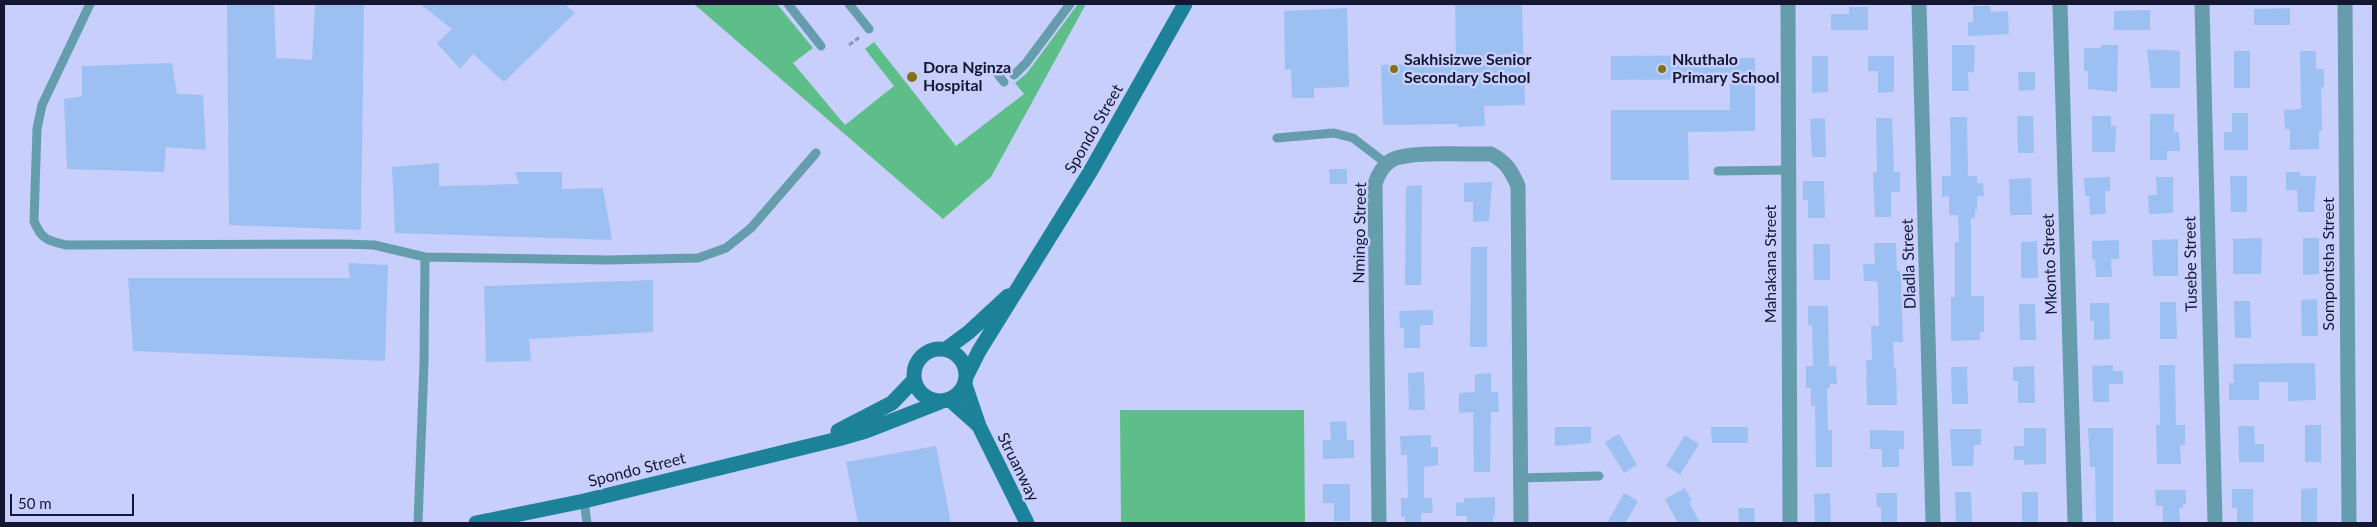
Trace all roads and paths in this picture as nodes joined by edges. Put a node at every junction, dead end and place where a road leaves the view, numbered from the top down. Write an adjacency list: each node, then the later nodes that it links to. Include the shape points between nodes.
1 (90, 4): 21 (lane, via 42,105 37,129 34,221 38,232 49,242 66,245 374,245)
2 (788, 4): 12 (lane)
3 (850, 4): 11 (lane)
4 (1070, 4): 14 (lane)
5 (1185, 4): 22 (main road, Spondo Street)
6 (1788, 4): 19 (street, Mahakana Street)
7 (1919, 4): 39 (street, Dladla Street)
8 (2060, 4): 40 (street, Mkonto Street)
9 (2202, 4): 41 (street, Tusebe Street)
10 (2345, 4): 42 (street, Sompontsha Street)
11 (869, 29)
12 (821, 46)
13 (996, 72): 15 (lane)
14 (1014, 75)
15 (1004, 82)
16 (1277, 138): 18 (lane, via 1334,133 1353,138)
17 (816, 152): 21 (lane, via 751,228 726,248 698,258)
18 (1387, 164): 30 (street, via 1405,156 1491,154 1511,170 1518,186); 36 (street, Nmingo Street, via 1378,174 1376,184)
19 (1788, 170): 20 (lane); 38 (street, Mahakana Street)
20 (1718, 171)
21 (425, 258): 32 (lane)
22 (1031, 270): 23 (main road, Spondo Street, via 1004,301); 25 (main road, Spondo Street, via 979,351)
23 (946, 349): 24 (main road, via 931,350 919,359); 25 (main road, via 961,358)
24 (914, 380): 26 (main road, via 920,393 929,400); 28 (main road, Spondo Street, via 892,402)
25 (966, 380): 26 (main road, via 959,394); 27 (main road, Struanway)
26 (945, 401): 27 (main road, Struanway); 28 (main road, Spondo Street, via 866,431)
27 (979, 426): 35 (main road, Struanway)
28 (805, 446): 31 (main road, Spondo Street)
29 (1599, 476): 30 (lane)
30 (1520, 478): 37 (street)
31 (584, 501): 33 (main road, Spondo Street); 34 (lane)
32 (418, 523)
33 (476, 523)
34 (587, 523)
35 (1026, 523)
36 (1379, 523)
37 (1521, 523)
38 (1790, 523)
39 (1933, 523)
40 (2075, 523)
41 (2215, 523)
42 (2349, 523)

